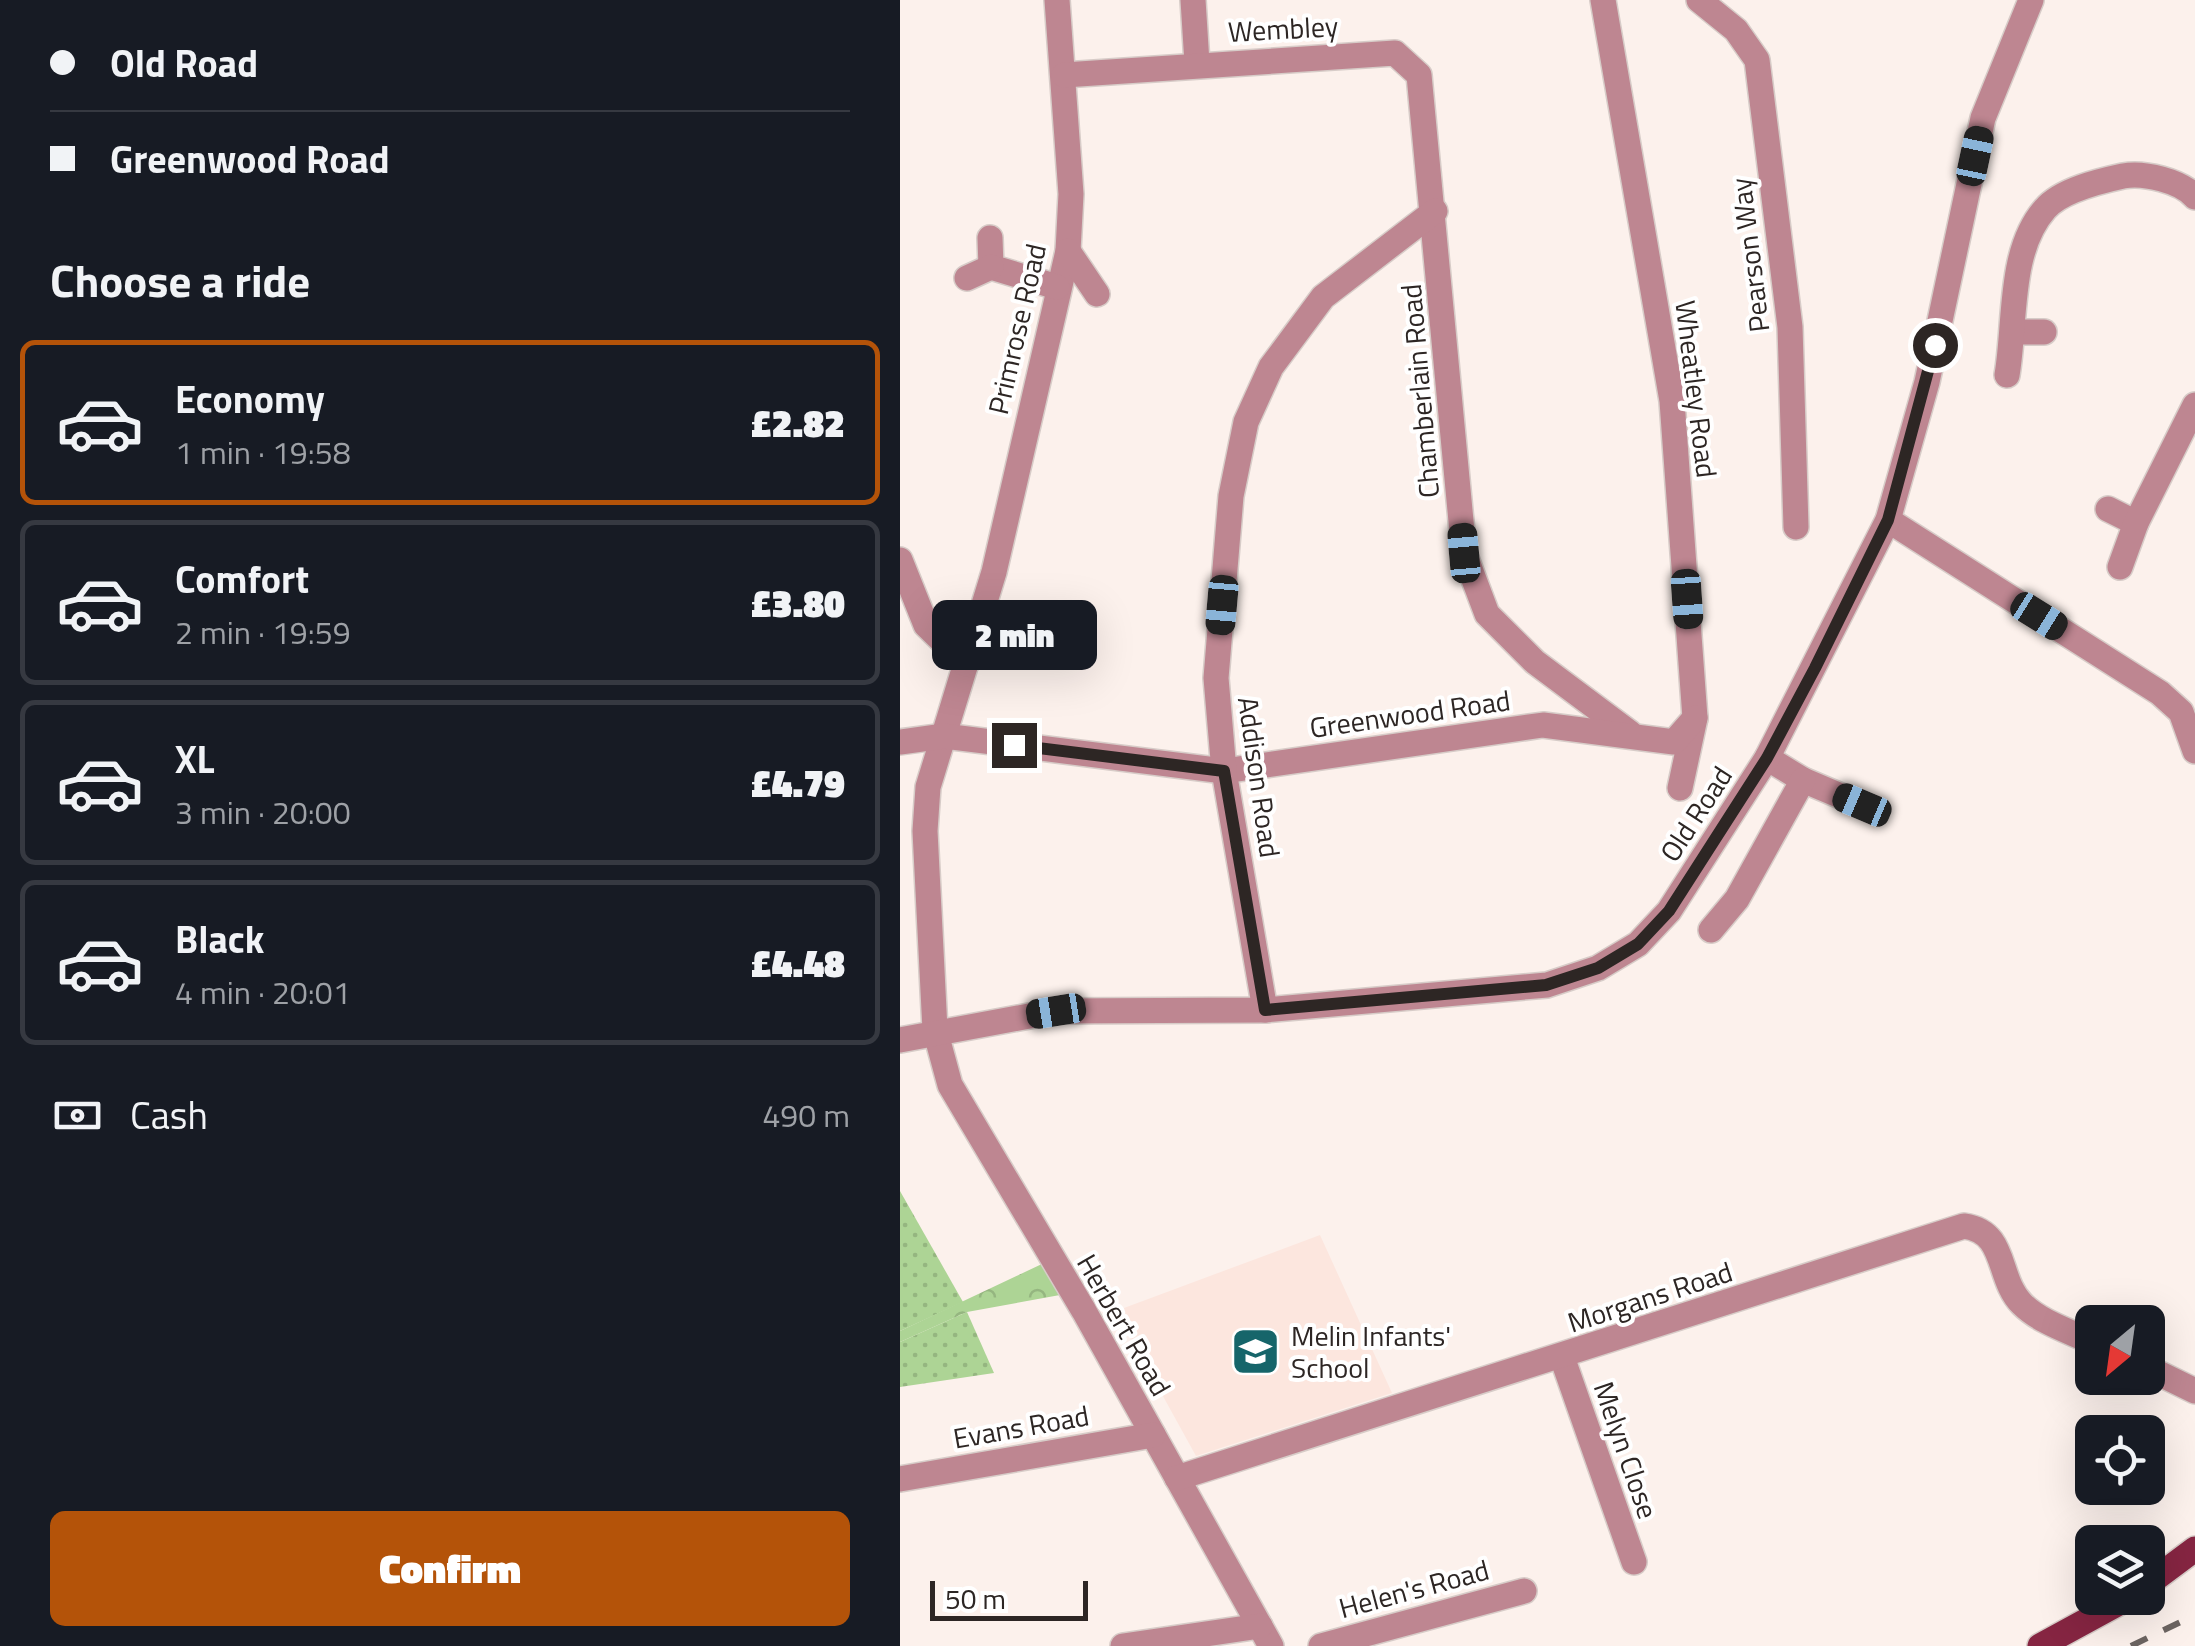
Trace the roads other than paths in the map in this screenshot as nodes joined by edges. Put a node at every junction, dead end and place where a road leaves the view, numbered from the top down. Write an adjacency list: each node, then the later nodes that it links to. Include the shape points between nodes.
1 (1057, 0): 7 (street, Primrose Road)
2 (1193, 0): 6 (street)
3 (1603, 0): 29 (street, Wheatley Road, via 1672,401)
4 (1699, 0): 23 (street, Pearson Way, via 1736,30 1756,60 1790,328)
5 (2030, 0): 21 (street, Old Road, via 1983,118 1928,382)
6 (1198, 63): 7 (street, Wembley); 9 (street, Wembley, via 1396,53 1419,75)
7 (1064, 75): 11 (street, Primrose Road)
8 (2192, 184): 16 (street, via 2134,174 2095,182 2046,208 2025,250)
9 (1435, 212): 30 (street, Chamberlain Road, via 1464,553 1481,599 1487,614 1535,662); 35 (street, Addison Road, via 1323,297 1271,367 1246,422 1231,496 1216,678)
10 (990, 238): 12 (street)
11 (1068, 251): 14 (street, Primrose Road); 15 (street)
12 (991, 266): 13 (street); 14 (street)
13 (967, 278)
14 (1057, 287): 28 (street, Primrose Road, via 994,572)
15 (1096, 294)
16 (2014, 332): 17 (street); 18 (street)
17 (2044, 332)
18 (2007, 374)
19 (2195, 405): 22 (street)
20 (2108, 509): 22 (street)
21 (1888, 520): 33 (street, via 2160,692 2181,712); 34 (street, Old Road)
22 (2136, 523): 25 (street)
23 (1796, 527)
24 (900, 560): 27 (street)
25 (2120, 567)
26 (900, 619): 27 (street)
27 (926, 626): 28 (street)
28 (966, 664): 31 (street, Primrose Road)
29 (1696, 718): 30 (street, Greenwood Road, via 1674,742); 37 (street, Wheatley Road)
30 (1630, 734): 35 (street, Greenwood Road, via 1543,726)
31 (944, 736): 32 (street, Greenwood Road); 35 (street, Greenwood Road); 41 (street, Herbert Road, via 928,787 925,830)
32 (900, 742)
33 (2195, 752)
34 (1767, 758): 36 (street); 40 (street, Old Road, via 1669,911 1638,944 1598,968 1546,985)
35 (1224, 771): 40 (street, Addison Road)
36 (1803, 780): 38 (street); 39 (street, via 1737,899)
37 (1680, 788)
38 (1862, 805)
39 (1712, 930)
40 (1265, 1010): 41 (street, Old Road, via 1056,1011)
41 (935, 1030): 42 (street, Old Road); 47 (street, Herbert Road, via 950,1085)
42 (900, 1040)
43 (2075, 1334): 44 (street, Morgans Road, via 2018,1300 1991,1236 1964,1226)
44 (1562, 1357): 48 (street, Morgans Road); 51 (street, Melyn Close)
45 (2165, 1376): 46 (street)
46 (2195, 1391)
47 (1153, 1435): 48 (street, Herbert Road); 49 (street, Evans Road)
48 (1177, 1478): 55 (street, Herbert Road)
49 (900, 1479)
50 (2195, 1550): 52 (main road)
51 (1634, 1562)
52 (2165, 1572)
53 (1524, 1591): 57 (street, Helen's Road)
54 (2097, 1615): 58 (main road)
55 (1265, 1636): 56 (street)
56 (1124, 1646)
57 (1321, 1646)
58 (2040, 1646)

